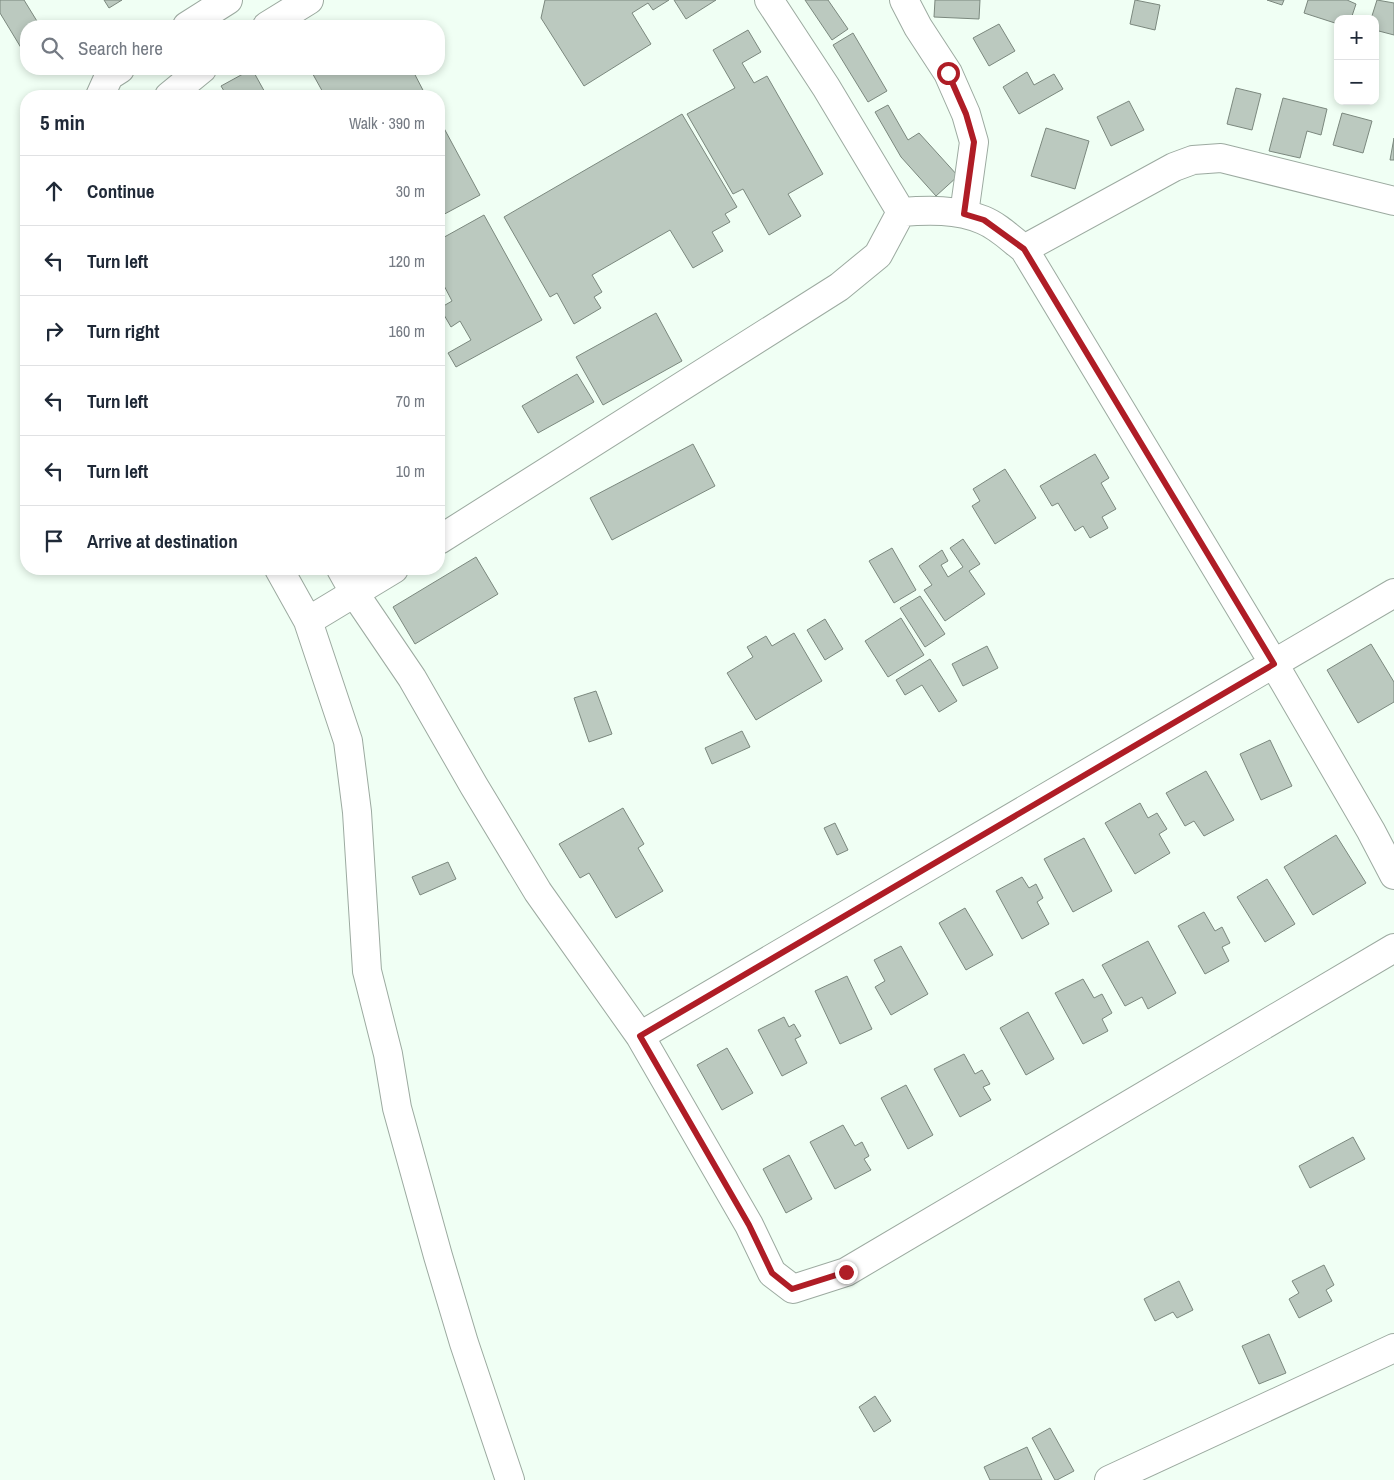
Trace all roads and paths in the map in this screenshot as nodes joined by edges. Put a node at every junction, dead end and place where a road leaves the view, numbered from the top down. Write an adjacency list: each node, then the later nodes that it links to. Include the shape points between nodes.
1 (228, 0): 5 (street)
2 (309, 0): 6 (street)
3 (769, 0): 12 (street)
4 (904, 0): 13 (street, via 948,73 974,142)
5 (196, 20)
6 (277, 20)
7 (111, 75): 9 (street)
8 (195, 75): 10 (street)
9 (103, 90)
10 (176, 90)
11 (1394, 201): 14 (street, via 1221,158 1193,160 1174,167)
12 (901, 212): 13 (street, via 925,210); 15 (street, via 878,255 839,287)
13 (964, 214): 14 (street, via 984,220)
14 (1024, 249): 22 (street)
15 (445, 536)
16 (282, 575): 21 (street)
17 (344, 575): 20 (street)
18 (385, 575): 20 (street)
19 (1394, 593): 22 (street)
20 (355, 594): 21 (street); 25 (street, via 412,678 538,892)
21 (308, 621): 27 (street, via 348,741 357,812 367,971 388,1054 397,1108 440,1265)
22 (1274, 664): 23 (street); 25 (street)
23 (1394, 875)
24 (1394, 948): 25 (street, via 846,1272 792,1289 772,1273 749,1225)
25 (640, 1036)
26 (1394, 1348): 28 (street)
27 (510, 1480)
28 (1109, 1480)

